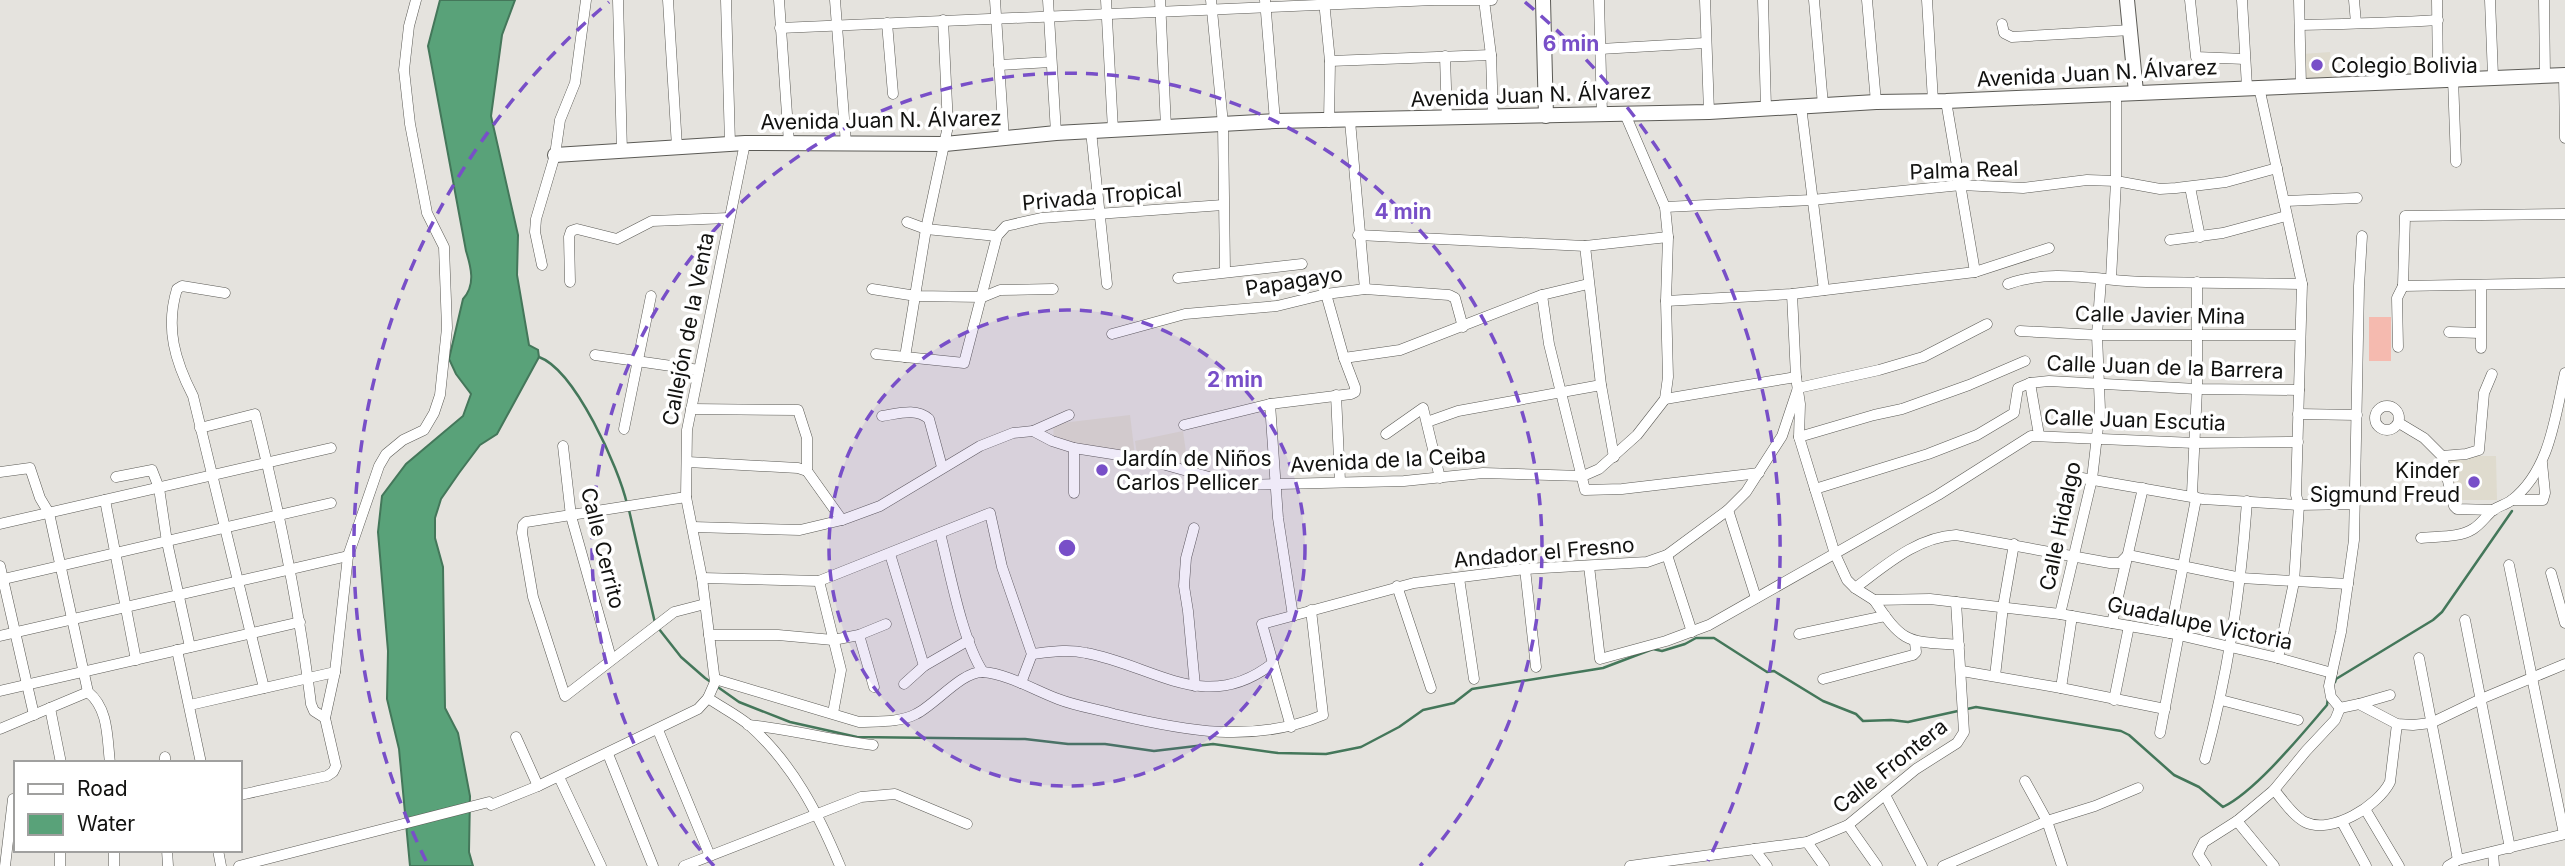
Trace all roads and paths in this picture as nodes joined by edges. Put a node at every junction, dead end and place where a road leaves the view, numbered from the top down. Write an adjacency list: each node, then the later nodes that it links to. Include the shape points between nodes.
1 (416, 0): 241 (street, via 404,70 427,213 446,258 447,328 440,395 424,430 403,440 379,466)
2 (586, 0): 90 (street, via 575,83 560,120)
3 (618, 0): 89 (street)
4 (668, 0): 88 (street)
5 (726, 0): 85 (street, Callejón de la Venta)
6 (779, 0): 44 (street)
7 (835, 0): 43 (street)
8 (995, 0): 36 (street)
9 (1048, 0): 35 (street)
10 (1106, 0): 34 (street)
11 (1160, 0): 33 (street)
12 (1484, 0): 13 (street); 29 (street); 48 (street)
13 (1492, 0)
14 (1543, 0): 71 (main road)
15 (1599, 0): 47 (street)
16 (1706, 0): 46 (street)
17 (1763, 0): 67 (street)
18 (1814, 0): 65 (street)
19 (1867, 0): 64 (street)
20 (1927, 0): 63 (street)
21 (2127, 0): 45 (main road)
22 (2190, 0): 50 (street, via 2196,57)
23 (2242, 0): 50 (street)
24 (2299, 0): 42 (street)
25 (2354, 0): 40 (street)
26 (2437, 0): 38 (street)
27 (2490, 0): 56 (street)
28 (2544, 0): 54 (street)
29 (1379, 1): 30 (street)
30 (1324, 3): 31 (street); 51 (street)
31 (1265, 4): 32 (street); 74 (street)
32 (1211, 5): 33 (street); 77 (street)
33 (1160, 13): 34 (street); 78 (street)
34 (1107, 14): 35 (street); 79 (street)
35 (1050, 17): 36 (street); 52 (street)
36 (996, 18): 37 (street); 53 (street)
37 (943, 20): 39 (street); 87 (street)
38 (2438, 20): 40 (street); 57 (street)
39 (887, 23): 43 (street); 62 (street)
40 (2356, 23): 42 (street)
41 (2002, 24): 45 (street, via 2004,33 2012,37)
42 (2300, 25): 58 (street)
43 (837, 26): 44 (street); 86 (street)
44 (780, 29): 84 (street)
45 (2131, 30): 61 (main road)
46 (1705, 43): 47 (street); 68 (street)
47 (1600, 49): 69 (street)
48 (1490, 55): 49 (street); 72 (street)
49 (1445, 56): 51 (street); 73 (street)
50 (2245, 59): 59 (street)
51 (1330, 61): 76 (street)
52 (1051, 62): 53 (street); 81 (street)
53 (999, 65): 83 (street)
54 (2545, 75): 55 (main road, Avenida Juan N. Álvarez); 56 (main road, Avenida Juan N. Álvarez)
55 (2565, 75): 82 (street)
56 (2493, 76): 57 (main road, Avenida Juan N. Álvarez)
57 (2445, 78): 58 (main road, Avenida Juan N. Álvarez); 91 (street)
58 (2301, 86): 59 (main road, Avenida Juan N. Álvarez)
59 (2253, 88): 61 (main road, Avenida Juan N. Álvarez); 92 (street)
60 (2116, 92): 61 (main road, Avenida Juan N. Álvarez); 63 (main road, Avenida Juan N. Álvarez); 93 (street, Calle Hidalgo)
61 (2136, 92)
62 (893, 94)
63 (1939, 101): 64 (main road, Avenida Juan N. Álvarez); 94 (street)
64 (1876, 102): 65 (main road, Avenida Juan N. Álvarez)
65 (1823, 105): 66 (main road, Avenida Juan N. Álvarez)
66 (1801, 106): 67 (main road, Avenida Juan N. Álvarez); 97 (street)
67 (1766, 108): 68 (main road, Avenida Juan N. Álvarez)
68 (1709, 112): 70 (main road, Avenida Juan N. Álvarez)
69 (1602, 114): 70 (main road, Avenida Juan N. Álvarez); 71 (main road, Avenida Juan N. Álvarez)
70 (1625, 114): 100 (street)
71 (1546, 116): 72 (main road, Avenida Juan N. Álvarez)
72 (1493, 117): 73 (main road, Avenida Juan N. Álvarez)
73 (1447, 118): 75 (main road, Avenida Juan N. Álvarez)
74 (1275, 121): 76 (main road, Avenida Juan N. Álvarez); 77 (main road, Avenida Juan N. Álvarez)
75 (1350, 121): 76 (main road, Avenida Juan N. Álvarez); 107 (street)
76 (1329, 122)
77 (1223, 124): 78 (main road, Avenida Juan N. Álvarez); 99 (street)
78 (1166, 127): 79 (main road, Avenida Juan N. Álvarez)
79 (1113, 130): 80 (main road, Avenida Juan N. Álvarez)
80 (1091, 131): 81 (main road, Avenida Juan N. Álvarez); 101 (street)
81 (1056, 133): 83 (main road, Avenida Juan N. Álvarez)
82 (2565, 138)
83 (1004, 140): 87 (main road, Avenida Juan N. Álvarez)
84 (789, 143): 85 (main road, Avenida Juan N. Álvarez); 86 (main road, Avenida Juan N. Álvarez)
85 (738, 144): 88 (main road, Avenida Juan N. Álvarez); 104 (street, Callejón de la Venta)
86 (846, 144): 87 (main road, Avenida Juan N. Álvarez)
87 (945, 144): 106 (street)
88 (677, 147): 89 (main road, Avenida Juan N. Álvarez)
89 (622, 152): 90 (main road, Avenida Juan N. Álvarez)
90 (555, 155): 116 (street, via 535,232)
91 (2456, 162)
92 (2277, 168): 95 (street, Palma Real); 98 (street)
93 (2116, 181): 94 (street, Palma Real, via 2023,188); 95 (street, Palma Real, via 2160,189); 120 (street, Calle Hidalgo)
94 (1961, 185): 97 (street, Palma Real); 118 (street)
95 (2190, 187): 111 (street)
96 (2357, 198): 98 (street)
97 (1812, 200): 100 (street, Palma Real); 133 (street)
98 (2285, 201): 103 (street)
99 (1223, 205): 101 (street, Privada Tropical); 117 (street)
100 (1665, 207): 110 (street)
101 (1101, 214): 108 (street, Privada Tropical, via 1041,218 1006,226); 124 (street)
102 (2565, 215): 129 (street, via 2405,216)
103 (2286, 216): 111 (street); 127 (street)
104 (729, 218): 121 (street, via 652,221 617,239 571,231); 159 (street, Callejón de la Venta)
105 (907, 222): 106 (street)
106 (926, 229): 108 (street); 139 (street)
107 (1358, 235): 113 (street); 132 (street)
108 (997, 236): 140 (street)
109 (2362, 236): 176 (street)
110 (1668, 237): 113 (street); 141 (street)
111 (2200, 237): 112 (street)
112 (2170, 240)
113 (1585, 246): 125 (street)
114 (2049, 248): 118 (street)
115 (1302, 264): 117 (street)
116 (542, 265)
117 (1225, 271): 119 (street)
118 (1975, 272): 133 (street)
119 (1178, 278)
120 (2106, 279): 122 (street); 126 (street, via 2062,277); 148 (street, Calle Hidalgo)
121 (570, 282)
122 (2197, 282): 127 (street); 149 (street)
123 (2565, 283): 128 (street)
124 (1107, 284)
125 (1588, 284): 137 (street); 164 (street)
126 (2008, 284)
127 (2302, 284): 150 (street)
128 (2481, 285): 129 (street); 146 (street)
129 (2403, 286): 151 (street, via 2397,298)
130 (872, 289): 139 (street)
131 (1053, 289): 140 (street, via 1000,290)
132 (1364, 289): 135 (street, Papagayo); 143 (street, Papagayo, via 1449,295 1457,302)
133 (1824, 290): 136 (street)
134 (225, 293): 181 (street, via 182,286 175,294 170,330)
135 (1326, 294): 147 (street, Papagayo, via 1277,306 1185,314); 156 (street)
136 (1792, 294): 141 (street); 162 (street)
137 (1542, 295): 143 (street); 169 (street)
138 (651, 296): 157 (street)
139 (916, 296): 140 (street); 155 (street)
140 (982, 297): 155 (street, via 964,363)
141 (1666, 301): 171 (street)
142 (1987, 324): 166 (street, via 1923,357)
143 (1463, 327): 156 (street, via 1400,350)
144 (2020, 331): 148 (street, Calle Javier Mina)
145 (2449, 332): 146 (street)
146 (2480, 333): 152 (street)
147 (1112, 334)
148 (2097, 335): 149 (street, Calle Javier Mina); 165 (street, Calle Hidalgo)
149 (2197, 335): 150 (street, Calle Javier Mina); 167 (street)
150 (2301, 335): 168 (street)
151 (2398, 347)
152 (2481, 348)
153 (876, 354): 155 (street)
154 (595, 355): 157 (street)
155 (905, 357)
156 (1344, 358): 170 (street, via 1355,392)
157 (636, 361): 159 (street); 182 (street)
158 (2025, 361): 186 (street, via 1902,409)
159 (699, 370): 173 (street, Callejón de la Venta)
160 (2565, 373): 196 (street)
161 (2492, 374): 193 (street, via 2484,393 2479,450)
162 (1796, 377): 166 (street); 171 (street)
163 (2030, 383): 165 (street, Calle Juan de la Barrera); 185 (street); 211 (street, via 2018,388 2014,413 1977,435)
164 (1601, 385): 169 (street); 194 (street)
165 (2100, 385): 167 (street, Calle Juan de la Barrera); 187 (street, Calle Hidalgo)
166 (1798, 388): 186 (street); 201 (street, Andador el Fresno, via 1782,436)
167 (2197, 389): 168 (street, Calle Juan de la Barrera); 189 (street)
168 (2299, 390): 174 (street)
169 (1561, 393): 178 (street, via 1458,411); 203 (street)
170 (1336, 395): 172 (street); 207 (street)
171 (1665, 399): 194 (street)
172 (1270, 404): 180 (street); 208 (street)
173 (691, 409): 195 (street, Callejón de la Venta); 199 (street, via 798,410 807,438)
174 (2298, 414): 176 (street); 188 (street)
175 (1069, 415): 183 (street)
176 (2357, 415): 219 (street)
177 (882, 416): 198 (street, via 916,411 929,419)
178 (1427, 422): 184 (street, via 1423,408); 205 (street)
179 (2399, 423): 193 (street)
180 (1184, 425)
181 (200, 428): 197 (street, via 255,414); 202 (street)
182 (624, 429)
183 (1034, 431): 192 (street, Avenida de la Ceiba); 198 (street, via 1013,433)
184 (1386, 434)
185 (2039, 435): 187 (street, Calle Juan Escutia); 236 (street, Calle Juan Escutia, via 2023,440)
186 (1799, 438): 211 (street)
187 (2096, 438): 189 (street, Calle Juan Escutia); 206 (street, Calle Hidalgo)
188 (2298, 442): 189 (street, Calle Juan Escutia); 220 (street, via 2295,495)
189 (2194, 443): 214 (street, via 2192,493)
190 (563, 446): 225 (street, Calle Cerrito)
191 (331, 448): 197 (street)
192 (1074, 448): 208 (street, Avenida de la Ceiba, via 1144,460 1238,485); 212 (street)
193 (2442, 456): 222 (street, via 2454,506 2466,511)
194 (1614, 457): 203 (street)
195 (688, 462): 199 (street); 213 (street, Callejón de la Venta)
196 (2542, 463): 216 (street); 216 (street, via 2543,500)
197 (268, 464): 202 (street); 224 (street)
198 (942, 467): 226 (street, via 880,506)
199 (807, 471): 226 (street)
200 (0, 472): 223 (street, via 30,468)
201 (1759, 473): 203 (street, via 1585,490); 221 (street, Andador el Fresno)
202 (213, 476): 209 (street); 229 (street)
203 (1583, 476): 205 (street, Avenida de la Ceiba, via 1483,473)
204 (116, 477): 209 (street, via 152,470)
205 (1440, 478): 207 (street, Avenida de la Ceiba)
206 (2087, 478): 210 (street); 239 (street, Calle Hidalgo)
207 (1340, 481): 208 (street, Avenida de la Ceiba)
208 (1275, 485): 269 (street)
209 (159, 488): 215 (street); 233 (street)
210 (2143, 488): 214 (street); 240 (street)
211 (1815, 489): 236 (street)
212 (1074, 493)
213 (687, 497): 225 (street); 228 (street, Callejón de la Venta)
214 (2196, 499): 217 (street); 246 (street)
215 (105, 500): 223 (street); 235 (street)
216 (2512, 500): 222 (street)
217 (2247, 501): 220 (street); 252 (street)
218 (331, 503): 224 (street)
219 (2354, 504): 220 (street); 257 (street)
220 (2299, 505): 256 (street)
221 (1728, 510): 238 (street, Andador el Fresno); 261 (street)
222 (2494, 510): 232 (street, via 2461,534)
223 (49, 513): 227 (street); 244 (street)
224 (279, 516): 229 (street); 248 (street)
225 (571, 516): 295 (street, Calle Cerrito); 295 (street, via 526,522 522,533 533,597 565,696)
226 (842, 520): 228 (street, via 800,530)
227 (0, 524)
228 (693, 527): 250 (street, Callejón de la Venta)
229 (226, 528): 233 (street); 255 (street)
230 (1194, 528): 316 (street, via 1184,586)
231 (940, 533): 237 (street); 288 (street); 294 (street, via 990,513 1002,567)
232 (2421, 538)
233 (167, 542): 235 (street); 260 (street)
234 (2014, 544): 239 (street); 259 (street, via 1956,536 1932,538); 265 (street)
235 (115, 554): 244 (street); 266 (street)
236 (1835, 554): 259 (street); 261 (street, Calle Juan Escutia)
237 (890, 555): 254 (street); 301 (street)
238 (1667, 555): 245 (street, Andador el Fresno, via 1647,562); 279 (street)
239 (2074, 555): 240 (street, via 2120,563); 268 (street, Calle Hidalgo)
240 (2128, 555): 246 (street); 275 (street)
241 (348, 556): 248 (street); 303 (street)
242 (2509, 565): 312 (street)
243 (0, 566): 253 (street)
244 (60, 566): 253 (street); 272 (street)
245 (1589, 566): 247 (street, Andador el Fresno); 279 (street, Calle Juan Escutia, via 1600,659)
246 (2183, 567): 252 (street); 283 (street)
247 (1525, 569): 251 (street, Andador el Fresno); 302 (street)
248 (289, 570): 255 (street); 274 (street)
249 (2551, 573): 276 (street)
250 (702, 578): 254 (street); 264 (street, Callejón de la Venta)
251 (1459, 578): 258 (street, Andador el Fresno); 310 (street)
252 (2241, 579): 256 (street); 292 (street)
253 (1, 580): 280 (street)
254 (819, 581): 287 (street)
255 (239, 582): 260 (street); 281 (street)
256 (2294, 582): 257 (street); 296 (street)
257 (2348, 584): 307 (street)
258 (1397, 586): 267 (street, Andador el Fresno); 320 (street)
259 (1855, 588): 262 (street)
260 (180, 595): 266 (street); 291 (street)
261 (1756, 598): 279 (street, Calle Juan Escutia)
262 (1874, 600): 263 (street, Guadalupe Victoria); 270 (street)
263 (1956, 602): 265 (street, Guadalupe Victoria); 290 (street, Calle Frontera)
264 (705, 604): 284 (street, Callejón de la Venta); 295 (street, via 674,612)
265 (2003, 607): 268 (street, Guadalupe Victoria); 308 (street)
266 (125, 608): 272 (street); 298 (street)
267 (1311, 610): 269 (street, Andador el Fresno); 340 (street, via 1323,715)
268 (2060, 614): 271 (street, Guadalupe Victoria)
269 (1293, 615): 299 (street, Andador el Fresno, via 1262,625)
270 (1885, 616): 282 (street); 289 (street, via 1899,634)
271 (2072, 616): 275 (street, Guadalupe Victoria); 321 (street, Calle Hidalgo)
272 (72, 620): 280 (street); 305 (street)
273 (2465, 620): 325 (street)
274 (300, 622): 281 (street); 309 (street)
275 (2112, 623): 278 (street, Guadalupe Victoria)
276 (2565, 623)
277 (886, 624): 285 (street)
278 (2129, 626): 283 (street, Guadalupe Victoria); 326 (street)
279 (1692, 632)
280 (15, 633): 286 (street); 314 (street)
281 (251, 633): 291 (street); 319 (street)
282 (1799, 634)
283 (2174, 634): 292 (street, Guadalupe Victoria); 332 (street)
284 (709, 635): 287 (street); 317 (street, Callejón de la Venta)
285 (859, 635): 287 (street); 318 (street)
286 (0, 636)
287 (833, 640): 333 (street, via 841,670)
288 (969, 640): 301 (street); 306 (street)
289 (1915, 642): 290 (street); 311 (street, via 1913,655)
290 (1959, 645): 304 (street, Calle Frontera)
291 (190, 647): 293 (street)
292 (2229, 647): 296 (street, Guadalupe Victoria); 327 (street)
293 (177, 650): 298 (street); 329 (street)
294 (1032, 654): 313 (street); 316 (street, via 1084,652)
295 (611, 658)
296 (2278, 658): 307 (street, Guadalupe Victoria)
297 (2419, 658): 337 (street)
298 (136, 660): 305 (street)
299 (1273, 663): 316 (street, via 1256,676); 340 (street)
300 (2565, 664): 312 (street)
301 (924, 666): 315 (street)
302 (1535, 667)
303 (335, 671): 309 (street); 335 (street)
304 (1962, 671): 308 (street); 356 (street, Calle Frontera, via 1961,739)
305 (83, 672): 314 (street); 323 (street)
306 (983, 672): 313 (street); 333 (street, via 966,677 909,717 859,722)
307 (2332, 673): 331 (street, via 2331,697)
308 (1995, 676): 321 (street)
309 (307, 678): 319 (street); 335 (street, via 314,712)
310 (1474, 679)
311 (1823, 679)
312 (2532, 680): 325 (street); 367 (street)
313 (1021, 683): 340 (street, via 1059,700 1188,730 1217,733)
314 (27, 684): 322 (street); 334 (street)
315 (904, 684)
316 (1195, 686)
317 (712, 687): 333 (street); 338 (street); 342 (street, via 698,709)
318 (874, 687)
319 (264, 688): 329 (street)
320 (1431, 688)
321 (2060, 688): 326 (street)
322 (0, 691)
323 (88, 692): 330 (street); 349 (street, via 105,716)
324 (2390, 695): 328 (street)
325 (2481, 699): 337 (street); 369 (street)
326 (2114, 700): 332 (street)
327 (2221, 700): 336 (street); 347 (street)
328 (2359, 704): 331 (street); 339 (street)
329 (190, 705): 350 (street)
330 (50, 708): 334 (street); 348 (street)
331 (2340, 708): 355 (street)
332 (2165, 709): 343 (street)
333 (832, 713)
334 (34, 715): 341 (street)
335 (325, 718): 357 (street, via 336,766 333,772)
336 (2298, 720)
337 (2431, 723): 339 (street); 373 (street)
338 (748, 724): 345 (street); 361 (street, via 798,780)
339 (2398, 724): 360 (street, via 2390,782)
340 (1291, 727)
341 (0, 729)
342 (658, 730): 346 (street); 372 (street)
343 (2160, 733)
344 (516, 737): 353 (street)
345 (873, 745)
346 (608, 754): 351 (street); 378 (street)
347 (2205, 759)
348 (61, 761)
349 (110, 761)
350 (201, 761)
351 (558, 777): 353 (street); 377 (street)
352 (2025, 781): 362 (street)
353 (538, 786): 376 (street, via 491,805)
354 (2138, 788): 362 (street)
355 (2274, 789): 363 (street); 364 (street, via 2308,824)
356 (1885, 794): 366 (street, Calle Frontera); 385 (street)
357 (242, 795)
358 (0, 796): 359 (street)
359 (14, 799): 375 (street)
360 (2365, 809): 364 (street); 391 (street)
361 (817, 812): 365 (street, via 861,797 894,794); 372 (street); 380 (street)
362 (2047, 821): 386 (street); 387 (street)
363 (2237, 821): 388 (street, via 2204,842 2197,854); 389 (street)
364 (2342, 822): 390 (street)
365 (967, 824)
366 (1848, 825): 368 (street, Calle Frontera); 384 (street)
367 (2564, 834): 369 (street)
368 (1807, 842): 370 (street, Calle Frontera); 383 (street)
369 (2510, 848): 371 (street)
370 (1754, 849): 374 (street, Calle Frontera); 382 (street)
371 (2493, 852): 373 (street); 393 (street)
372 (710, 856): 379 (street)
373 (2458, 860): 392 (street)
374 (1666, 863): 381 (street, Calle Frontera)
375 (5, 866)
376 (239, 866)
377 (601, 866)
378 (653, 866)
379 (684, 866)
380 (840, 866)
381 (1630, 866)
382 (1766, 866)
383 (1824, 866)
384 (1877, 866)
385 (1922, 866)
386 (1943, 866)
387 (2062, 866)
388 (2206, 866)
389 (2274, 866)
390 (2366, 866)
391 (2399, 866)
392 (2448, 866)
393 (2494, 866)

